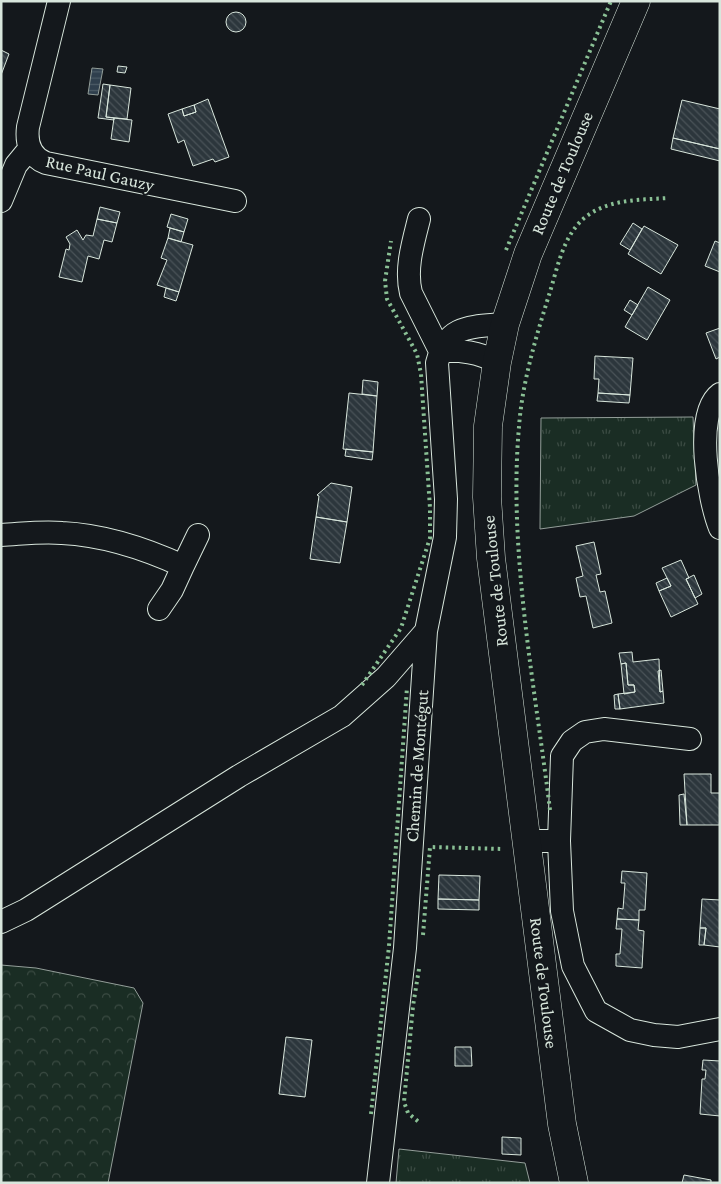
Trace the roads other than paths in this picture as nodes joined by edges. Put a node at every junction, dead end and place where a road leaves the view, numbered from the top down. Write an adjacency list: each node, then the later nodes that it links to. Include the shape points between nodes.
1 (59, 1): 3 (street, Rue Paul Gauzy, via 28,126)
2 (636, 1): 7 (main road, Route de Toulouse, via 528,254)
3 (30, 148): 4 (street, Rue Paul Gauzy, via 46,164); 5 (street, via 16,165)
4 (235, 201)
5 (1, 202)
6 (418, 219): 8 (street, via 408,284)
7 (505, 324): 8 (street, via 455,331); 9 (main road, Route de Toulouse)
8 (440, 351): 9 (street, via 470,351); 16 (street, Chemin de Montégut, via 437,379 446,499 445,537)
9 (497, 362): 18 (main road, Route de Toulouse, via 488,426 487,497 492,566)
10 (720, 394): 11 (street, via 708,415 705,467 712,509)
11 (720, 528)
12 (1, 535): 14 (street, via 61,532 85,535 151,551)
13 (198, 535): 14 (street)
14 (184, 566): 15 (street)
15 (159, 609)
16 (426, 631): 20 (street, via 386,677 342,716); 22 (street, Chemin de Montégut, via 405,948)
17 (690, 739): 19 (street, via 604,728 585,732 572,742 562,756)
18 (526, 841): 19 (street); 23 (main road, Route de Toulouse, via 562,1124)
19 (560, 841): 21 (street, via 562,911 573,966 596,1011 630,1030 654,1036 678,1037)
20 (1, 922)
21 (720, 1029)
22 (378, 1183)
23 (574, 1183)

